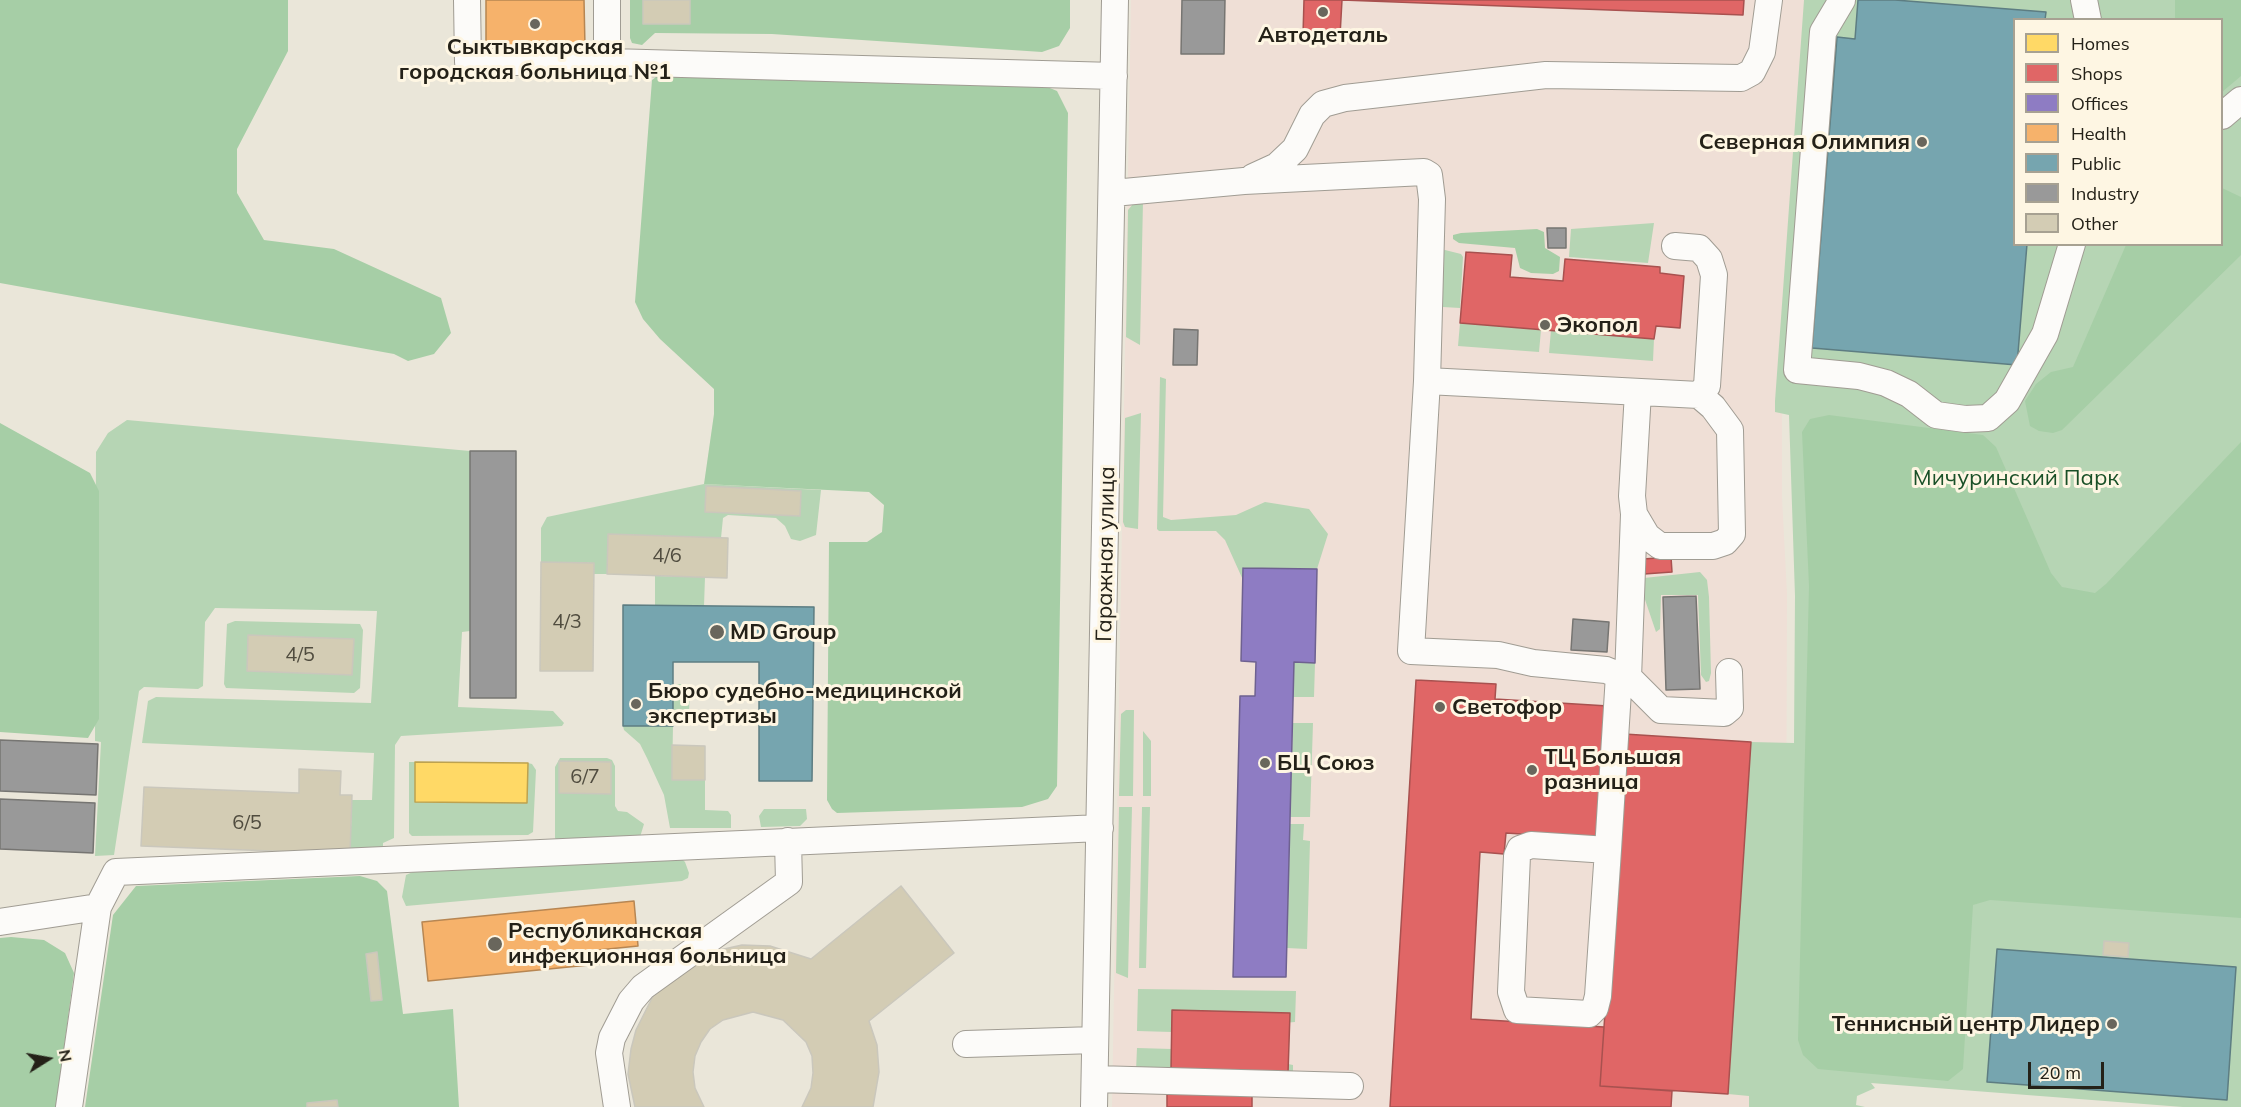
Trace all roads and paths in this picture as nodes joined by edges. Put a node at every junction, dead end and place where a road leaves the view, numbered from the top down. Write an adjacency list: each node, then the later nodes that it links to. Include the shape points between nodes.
1 (467, 0): 8 (street, via 468,62)
2 (607, 0): 8 (street)
3 (1115, 0): 9 (street, Гаражная улица)
4 (1769, 0): 12 (street, via 1762,52 1752,72 1741,78 1546,75 1345,98 1323,104 1312,115 1295,149 1277,166)
5 (1842, 0): 15 (street, via 1823,32 1797,370 1859,376 1886,383 1910,394 1936,415 1988,417 2007,401 2045,334)
6 (2084, 0): 7 (street)
7 (2088, 18)
8 (607, 62): 9 (street)
9 (1114, 76): 13 (street, Гаражная улица)
10 (2241, 100): 11 (street)
11 (2223, 115)
12 (1244, 181): 13 (street); 16 (street, via 1412,171 1429,175 1432,199)
13 (1113, 194): 22 (street, Гаражная улица)
14 (1675, 246): 18 (street, via 1699,248 1709,259 1714,275 1707,386)
15 (2071, 246)
16 (1427, 381): 17 (street); 21 (street, via 1411,651 1498,656 1606,670)
17 (1638, 392): 18 (street); 19 (street)
18 (1699, 395): 19 (street, via 1730,430 1732,534 1725,542 1713,546 1660,546 1647,536)
19 (1634, 514): 21 (street)
20 (1730, 672): 21 (street, via 1730,708 1724,713 1661,710)
21 (1623, 677): 24 (street)
22 (1100, 828): 23 (street); 27 (street, Гаражная улица)
23 (788, 841): 25 (street, via 116,872); 32 (street, via 789,882 643,987 621,1018 609,1053)
24 (1608, 850): 24 (street, via 1596,1008 1589,1014 1517,1010 1511,992 1516,856 1531,845)
25 (98, 907): 26 (street); 31 (street)
26 (0, 922)
27 (1095, 1040): 28 (street); 29 (street, Гаражная улица)
28 (966, 1044)
29 (1095, 1079): 30 (street); 33 (street, Гаражная улица)
30 (1350, 1086)
31 (69, 1107)
32 (617, 1107)
33 (1094, 1107)

